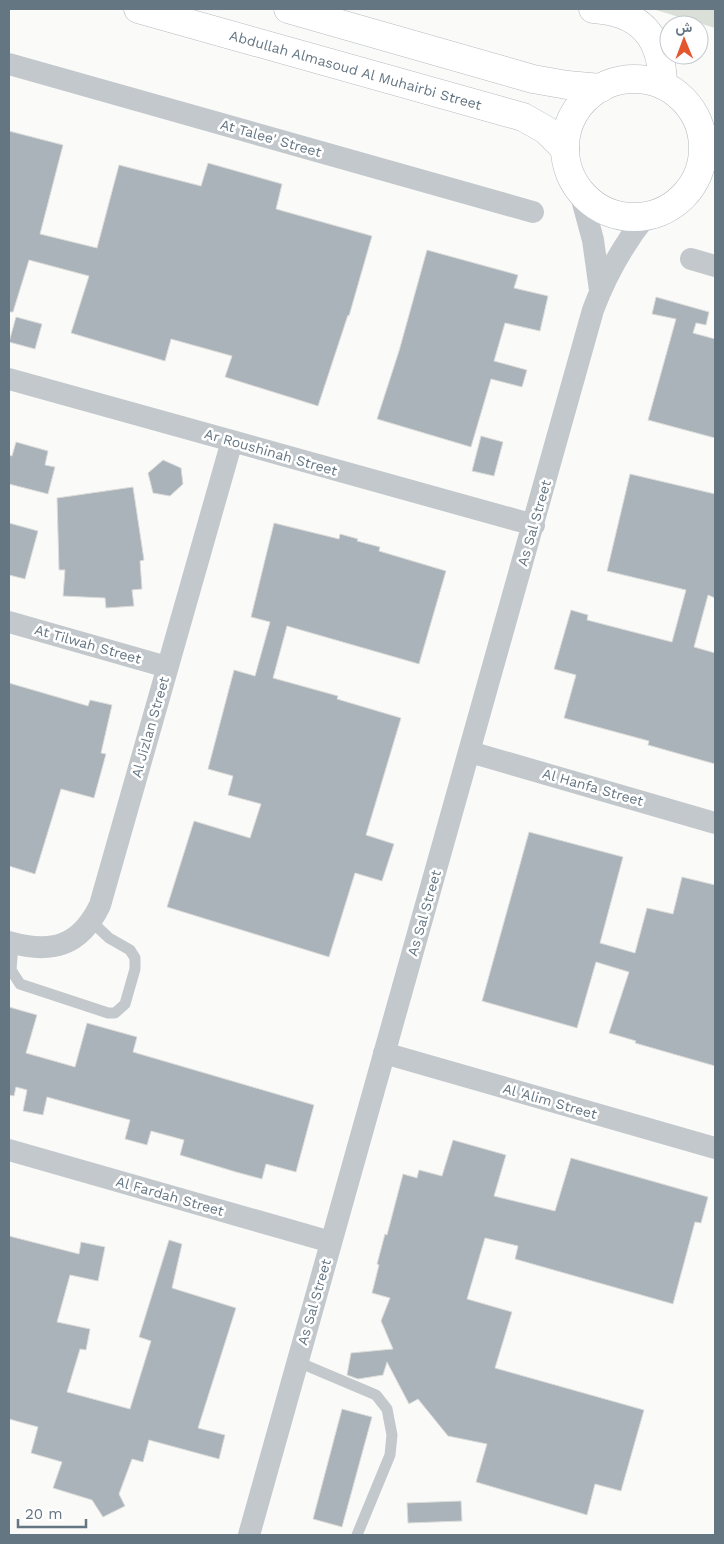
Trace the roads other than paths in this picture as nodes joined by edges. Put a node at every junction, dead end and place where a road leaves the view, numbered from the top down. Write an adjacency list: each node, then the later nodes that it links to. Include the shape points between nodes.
1 (138, 9): 8 (main road, Abdullah Almasoud Al Muhairbi Street, via 523,118 546,130)
2 (288, 9): 6 (main road, via 534,79)
3 (593, 9): 5 (main road, via 621,14 641,25 655,42 662,63)
4 (9, 64): 12 (street, At Talee' Street)
5 (663, 85): 6 (main road, via 621,80); 7 (main road)
6 (600, 88): 8 (main road, via 574,114 567,131)
7 (705, 121): 10 (main road, via 701,130 703,146 699,170)
8 (565, 149): 11 (main road, via 566,165)
9 (715, 184): 10 (main road)
10 (688, 191): 13 (main road, via 669,207)
11 (580, 192): 13 (main road, via 603,210 624,216); 16 (street, As Sal Street, via 593,240)
12 (533, 212)
13 (646, 216): 16 (street, As Sal Street, via 620,251)
14 (691, 259): 15 (street)
15 (715, 266)
16 (600, 290): 19 (street, As Sal Street)
17 (9, 380): 18 (street, Ar Roushinah Street)
18 (232, 441): 19 (street, Ar Roushinah Street); 21 (street, Al Jizlan Street)
19 (534, 526): 22 (street, As Sal Street)
20 (9, 622): 21 (street, At Tilwah Street)
21 (168, 667): 24 (street, Al Jizlan Street, via 100,905)
22 (470, 752): 23 (street, Al Hanfa Street); 26 (street, As Sal Street)
23 (715, 822)
24 (92, 922): 25 (street, Al Jizlan Street, via 83,932 60,945 34,948); 25 (lane, via 109,938 130,950 135,958 125,1004 115,1013 20,984 11,970)
25 (11, 943)
26 (384, 1053): 27 (street, Al 'Alim Street); 29 (street, As Sal Street)
27 (715, 1148)
28 (9, 1150): 29 (street, Al Fardah Street)
29 (332, 1242): 30 (street, As Sal Street)
30 (298, 1362): 31 (street, As Sal Street); 32 (lane, via 376,1395 387,1410 392,1435 390,1455)
31 (249, 1535)
32 (358, 1535)

